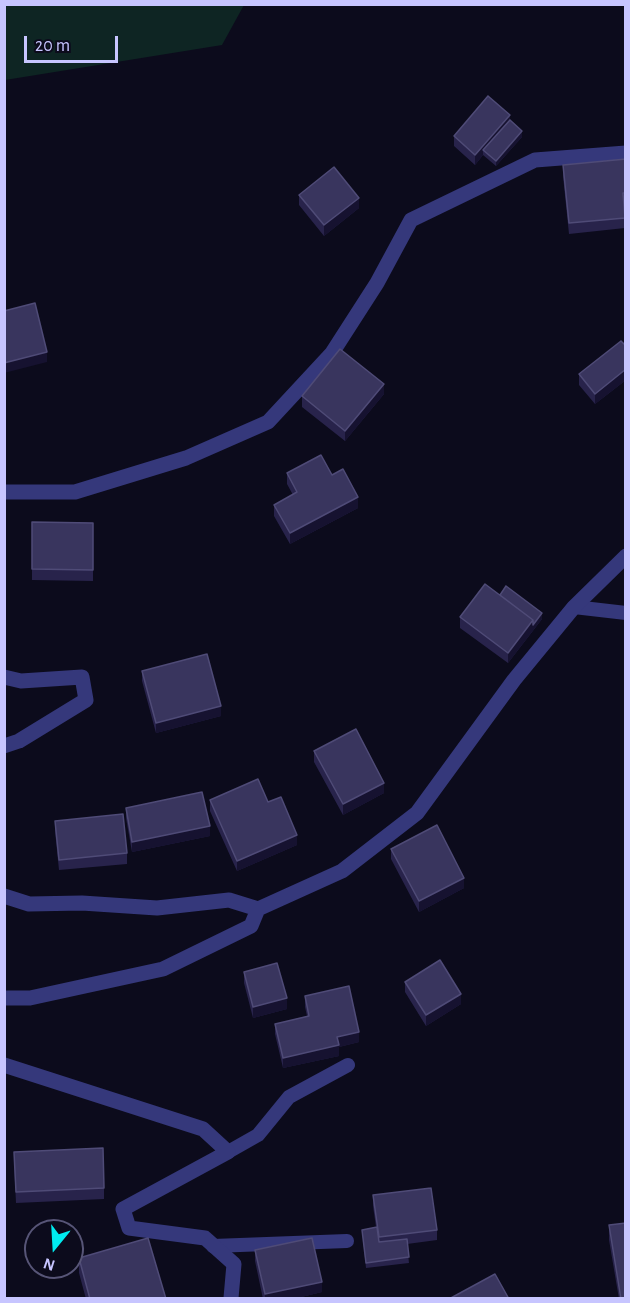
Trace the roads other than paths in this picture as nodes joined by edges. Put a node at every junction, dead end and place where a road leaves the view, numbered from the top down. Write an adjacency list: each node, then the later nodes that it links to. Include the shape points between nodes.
1 (626, 153): 2 (street, via 536,160 411,220 332,353 268,422 186,458 75,492)
2 (4, 492)
3 (626, 556): 4 (street)
4 (574, 607): 5 (lane); 9 (street, via 514,680 417,813 342,871)
5 (626, 613)
6 (4, 677): 7 (street, via 21,681 82,677 86,700)
7 (4, 746)
8 (4, 896): 9 (street, via 29,904 156,908 229,900)
9 (258, 909): 10 (street, via 251,926 164,969 30,998)
10 (4, 998)
11 (4, 1065): 13 (street, via 203,1129)
12 (348, 1065): 13 (lane, via 289,1097 258,1135)
13 (228, 1152): 15 (street, via 123,1209 129,1228 205,1238)
14 (347, 1241): 15 (lane)
15 (213, 1246): 16 (street, via 234,1264)
16 (231, 1299)

